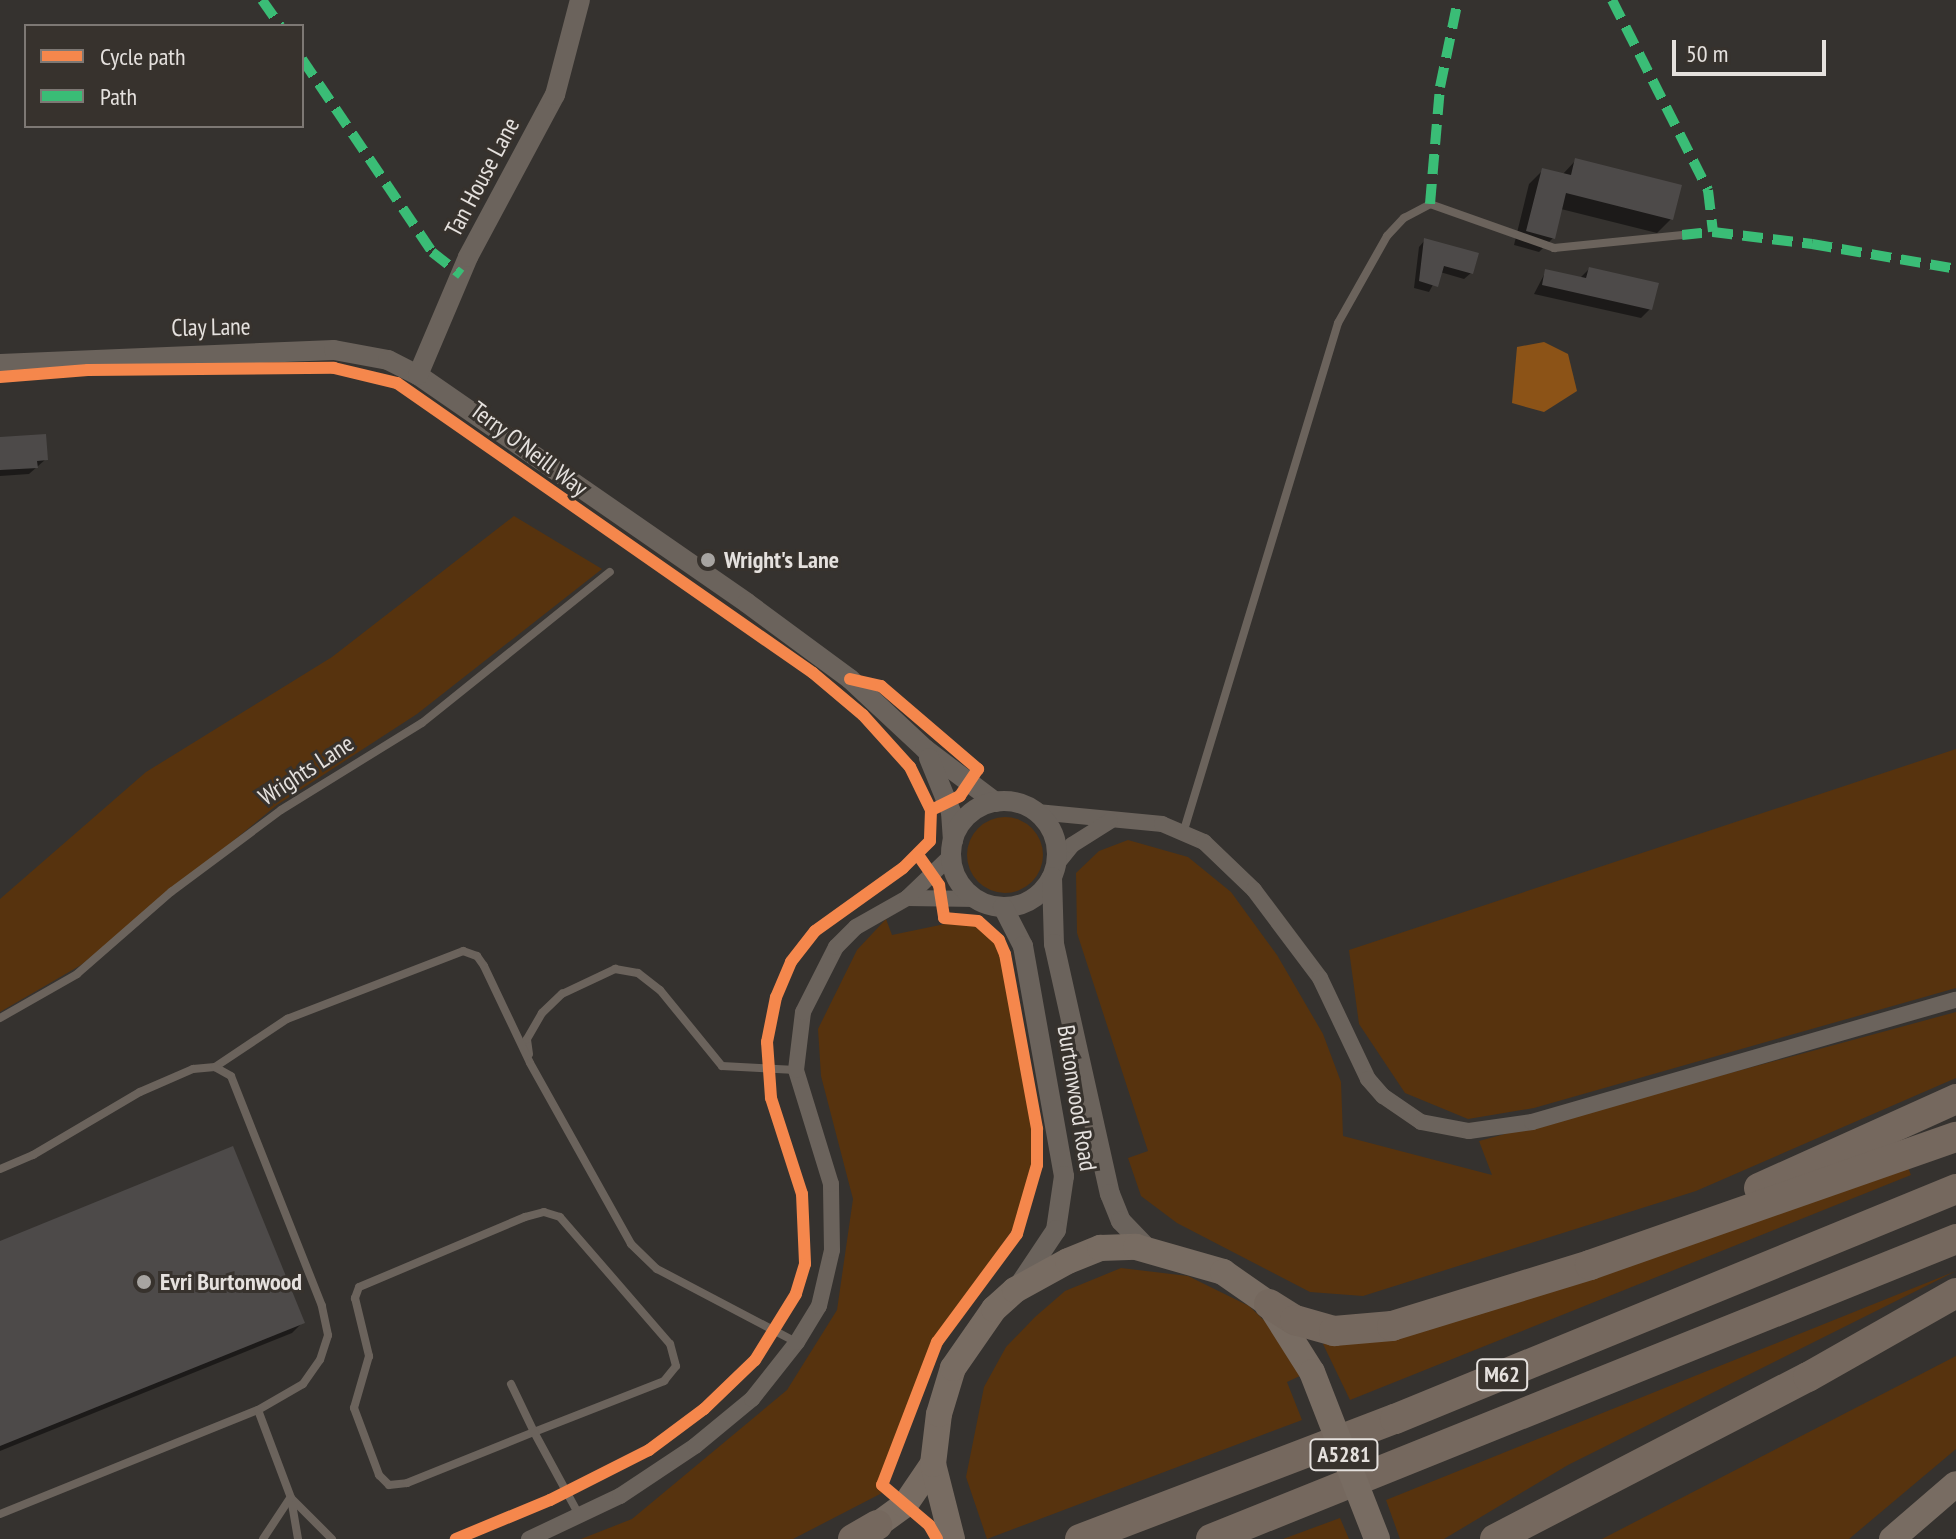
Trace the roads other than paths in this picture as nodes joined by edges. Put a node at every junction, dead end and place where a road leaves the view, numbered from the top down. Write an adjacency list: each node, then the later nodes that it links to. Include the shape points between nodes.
1 (580, 0): 4 (street, Tan House Lane, via 555,95 468,257)
2 (1682, 235): 10 (lane, via 1554,248 1430,204 1404,218 1387,236 1338,323)
3 (0, 364): 4 (street, Clay Lane, via 334,350 388,360)
4 (418, 375): 6 (street, via 747,603 850,679)
5 (610, 572): 17 (lane, Wrights Lane, via 422,723 281,810 171,892 77,974)
6 (925, 749): 7 (street); 11 (street, via 948,801)
7 (995, 802): 8 (street); 11 (street, via 968,815)
8 (1037, 812): 9 (street); 12 (street, via 1054,836)
9 (1112, 820): 10 (street); 12 (street, via 1087,833)
10 (1184, 830): 16 (street, via 1227,862 1279,920 1320,978 1368,1079 1421,1122 1469,1131 1532,1122)
11 (952, 848): 13 (street); 14 (street, via 959,881)
12 (1054, 871): 15 (street, via 1034,898); 26 (street, Burtonwood Road, via 1054,944 1110,1194 1121,1221)
13 (907, 898): 14 (street); 20 (street, via 856,927 821,968 803,1012)
14 (977, 899): 15 (street)
15 (1003, 907): 28 (street, Burtonwood Road, via 1023,946 1064,1176 1056,1230)
16 (1956, 1000)
17 (0, 1018)
18 (530, 1063): 19 (lane, via 484,966 477,956 463,951 287,1019); 20 (lane, via 527,1039 542,1013 562,994 615,969 638,973 660,990 722,1066); 31 (lane, via 631,1244 657,1269)
19 (215, 1067): 23 (lane, via 193,1069 140,1092); 33 (lane, via 231,1076 322,1306 328,1335 320,1360 303,1384)
20 (796, 1070): 31 (street, via 831,1184 832,1250 819,1306)
21 (1956, 1099): 27 (highway)
22 (1956, 1137): 27 (highway)
23 (0, 1169)
24 (1956, 1189): 46 (highway, M62, via 1409,1413)
25 (1956, 1239): 47 (highway, M62)
26 (1146, 1247): 28 (main road, A5281, via 1100,1248); 30 (main road, A5281, via 1223,1272)
27 (1590, 1265): 30 (highway, via 1370,1331 1315,1327)
28 (1015, 1290): 35 (main road, A5281, via 979,1326 953,1368 939,1414)
29 (1956, 1293): 49 (highway, via 1808,1377)
30 (1269, 1304): 48 (main road, A5281, bridge, via 1312,1372)
31 (797, 1342): 39 (street, via 727,1422 620,1496)
32 (511, 1384): 34 (lane)
33 (258, 1410): 37 (lane); 38 (lane)
34 (534, 1432): 34 (lane, via 407,1483 389,1485 379,1475 355,1420 369,1356 355,1298 359,1287 525,1217 544,1212 575,1229 670,1344 676,1366 664,1381); 39 (lane)
35 (933, 1464): 40 (main road, via 905,1505); 45 (main road, A5281)
36 (1956, 1484): 50 (main road)
37 (291, 1498): 41 (lane); 42 (lane); 43 (lane)
38 (0, 1514)
39 (579, 1515): 44 (street)
40 (865, 1532)
41 (263, 1539)
42 (298, 1539)
43 (332, 1539)
44 (529, 1539)
45 (952, 1539)
46 (1080, 1539)
47 (1211, 1539)
48 (1377, 1539)
49 (1495, 1539)
50 (1892, 1539)

